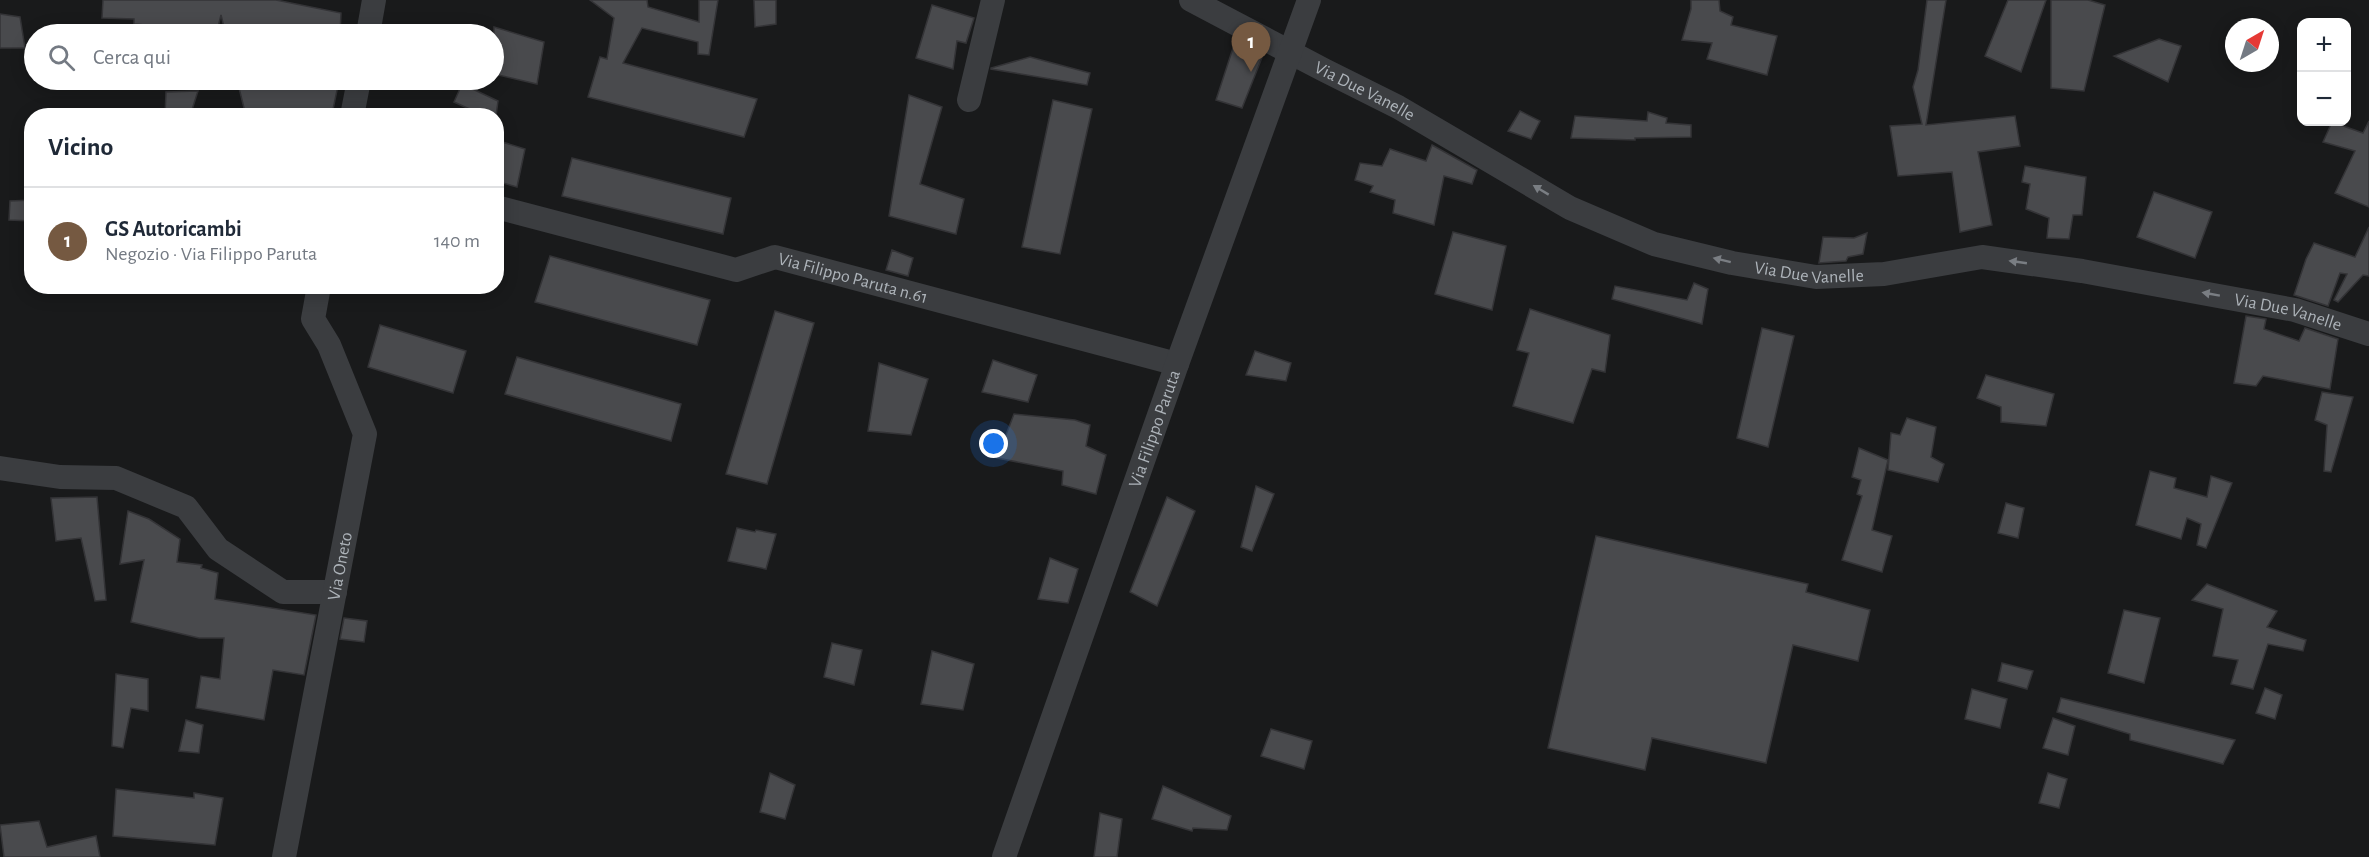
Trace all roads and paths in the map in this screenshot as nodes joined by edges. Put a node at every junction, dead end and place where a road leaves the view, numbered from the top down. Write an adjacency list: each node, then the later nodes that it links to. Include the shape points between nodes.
1 (374, 0): 5 (street)
2 (993, 0): 8 (street)
3 (1191, 0): 6 (street, Via Due Vanelle)
4 (1309, 0): 6 (street, Via Filippo Paruta)
5 (370, 24)
6 (1290, 52): 12 (street, Via Due Vanelle, one-way to 6, via 2295,310 1982,257 1884,274 1816,277 1732,263 1654,244 1570,208 1398,107); 13 (street, Via Filippo Paruta)
7 (357, 90): 9 (street)
8 (969, 100)
9 (354, 108)
10 (504, 209): 13 (street, Via Filippo Paruta n.61, via 736,270 775,257)
11 (318, 294): 15 (street, Via Oneto, via 313,319 329,345 365,434)
12 (2369, 334)
13 (1177, 364): 17 (street, Via Filippo Paruta)
14 (0, 468): 15 (street, via 60,477 116,478 186,507 218,549 283,592)
15 (335, 592): 16 (street, Via Oneto)
16 (284, 857)
17 (1004, 857)

